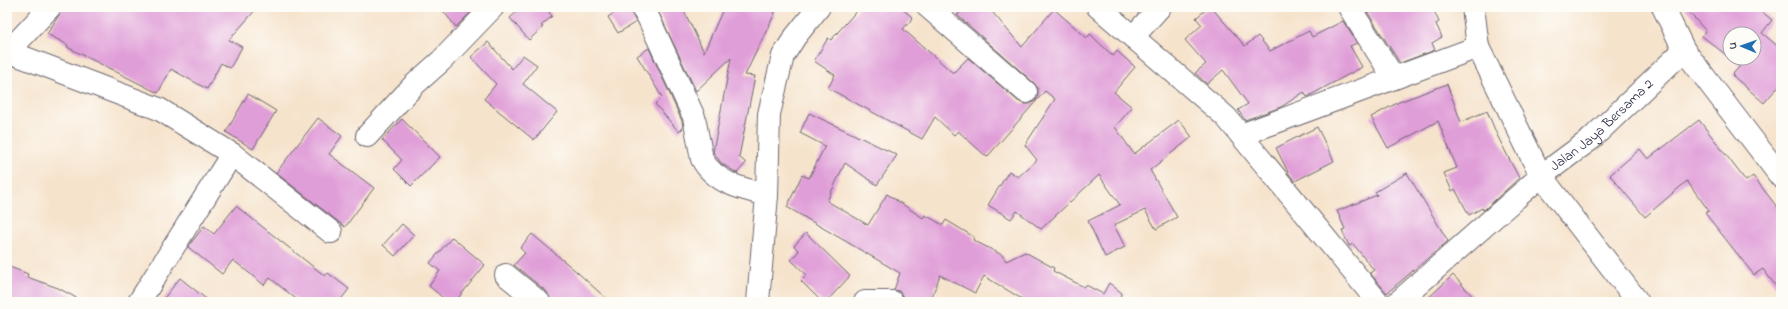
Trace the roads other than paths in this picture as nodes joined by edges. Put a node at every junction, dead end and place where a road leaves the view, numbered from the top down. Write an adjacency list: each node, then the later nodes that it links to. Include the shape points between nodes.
1 (50, 7): 14 (street)
2 (493, 7): 18 (street, via 414,85)
3 (641, 7): 22 (street, via 694,117 702,159 723,180 735,187)
4 (820, 7): 22 (street, via 783,56 777,76 769,114)
5 (928, 7): 16 (street)
6 (1098, 7): 11 (street)
7 (1160, 7): 11 (street)
8 (1349, 7): 15 (street)
9 (1473, 7): 12 (street)
10 (1663, 7): 13 (street)
11 (1132, 37): 17 (street, via 1226,117)
12 (1478, 47): 15 (street); 20 (street)
13 (1684, 50): 20 (street, Jalan Jaya Bersama 2, via 1591,139); 21 (street)
14 (7, 52): 19 (street, via 159,109)
15 (1394, 78): 17 (street)
16 (1026, 92)
17 (1241, 135): 30 (street)
18 (367, 136)
19 (232, 154): 23 (street); 25 (street)
20 (1541, 176): 31 (street, Jalan Jaya Bersama 2); 32 (street)
21 (1781, 177)
22 (767, 195): 27 (street)
23 (331, 232)
24 (506, 275): 26 (street)
25 (139, 302)
26 (539, 302)
27 (758, 302)
28 (866, 302): 29 (street)
29 (892, 302)
30 (1378, 302)
31 (1398, 302)
32 (1638, 302)

